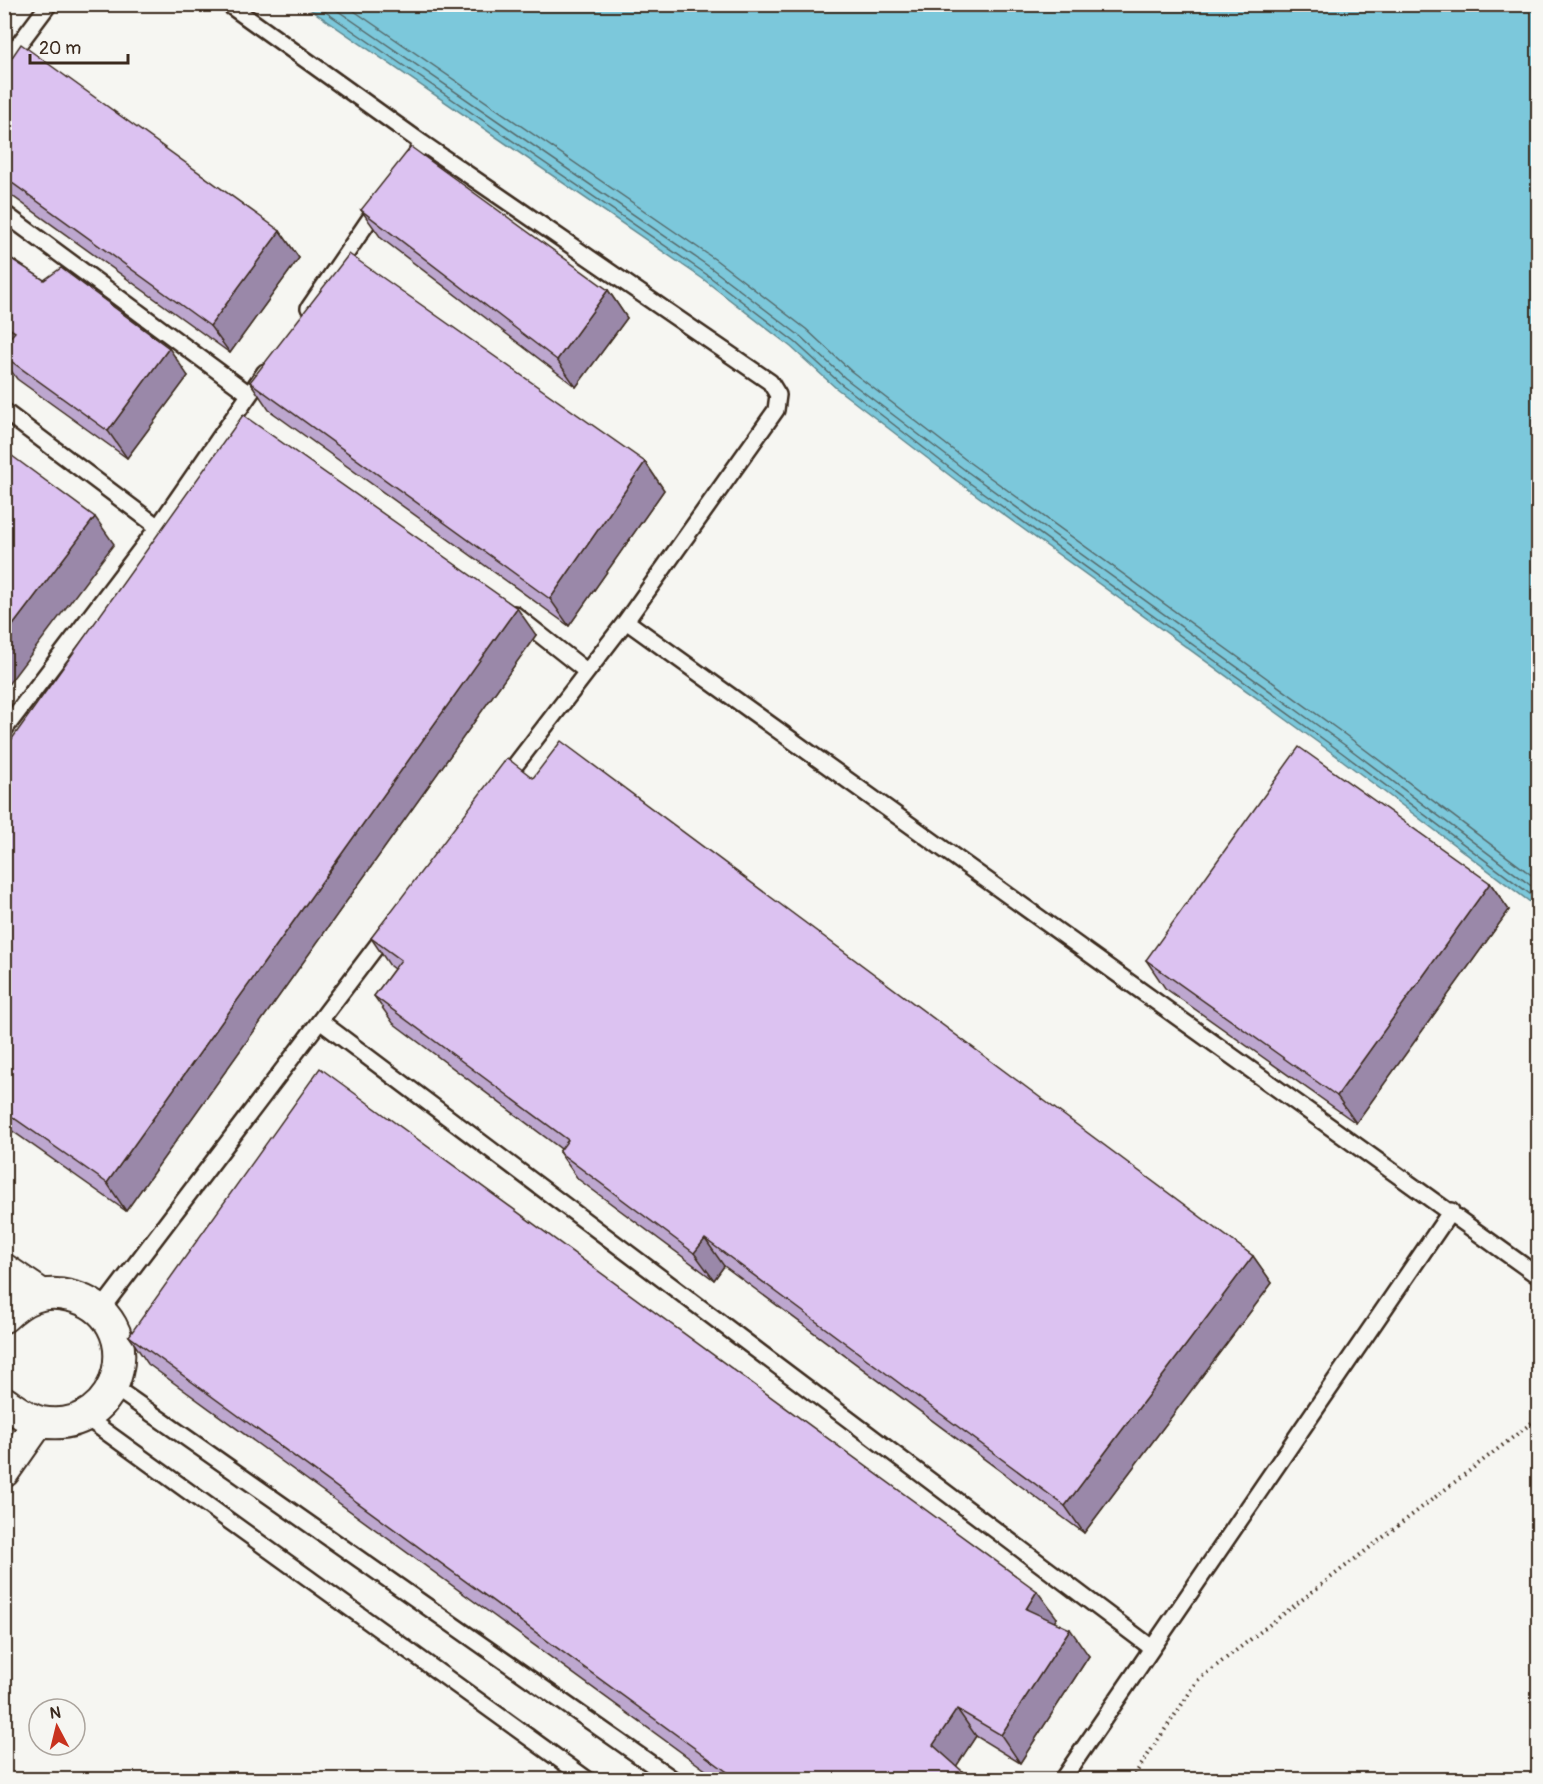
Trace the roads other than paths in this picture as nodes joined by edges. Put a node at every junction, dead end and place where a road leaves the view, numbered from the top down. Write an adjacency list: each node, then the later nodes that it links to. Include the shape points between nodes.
1 (49, 4): 3 (lane)
2 (228, 4): 4 (lane)
3 (4, 64)
4 (422, 143): 5 (lane); 14 (lane, via 770,382 778,395 776,410)
5 (409, 162)
6 (389, 191): 8 (lane)
7 (4, 213): 10 (lane)
8 (302, 317)
9 (276, 356): 10 (lane)
10 (249, 394): 12 (lane, via 241,417)
11 (4, 411): 12 (lane)
12 (158, 527): 16 (lane)
13 (506, 607): 15 (lane)
14 (626, 621): 15 (lane); 20 (lane)
15 (586, 672): 17 (lane)
16 (4, 730)
17 (493, 794)
18 (399, 917): 19 (lane)
19 (320, 1021): 24 (lane); 31 (lane)
20 (1451, 1211): 22 (lane); 31 (lane)
21 (4, 1269): 23 (street)
22 (1539, 1276)
23 (41, 1294): 24 (street, via 82,1298); 25 (street, via 20,1303)
24 (100, 1311): 26 (street, via 118,1342 120,1365)
25 (4, 1317)
26 (114, 1387): 28 (street, via 102,1403); 33 (lane)
27 (4, 1402): 29 (street)
28 (84, 1416): 29 (street, via 62,1423); 32 (lane)
29 (39, 1422): 30 (street)
30 (4, 1472)
31 (1152, 1648): 34 (lane)
32 (588, 1779)
33 (674, 1779)
34 (1062, 1779)

